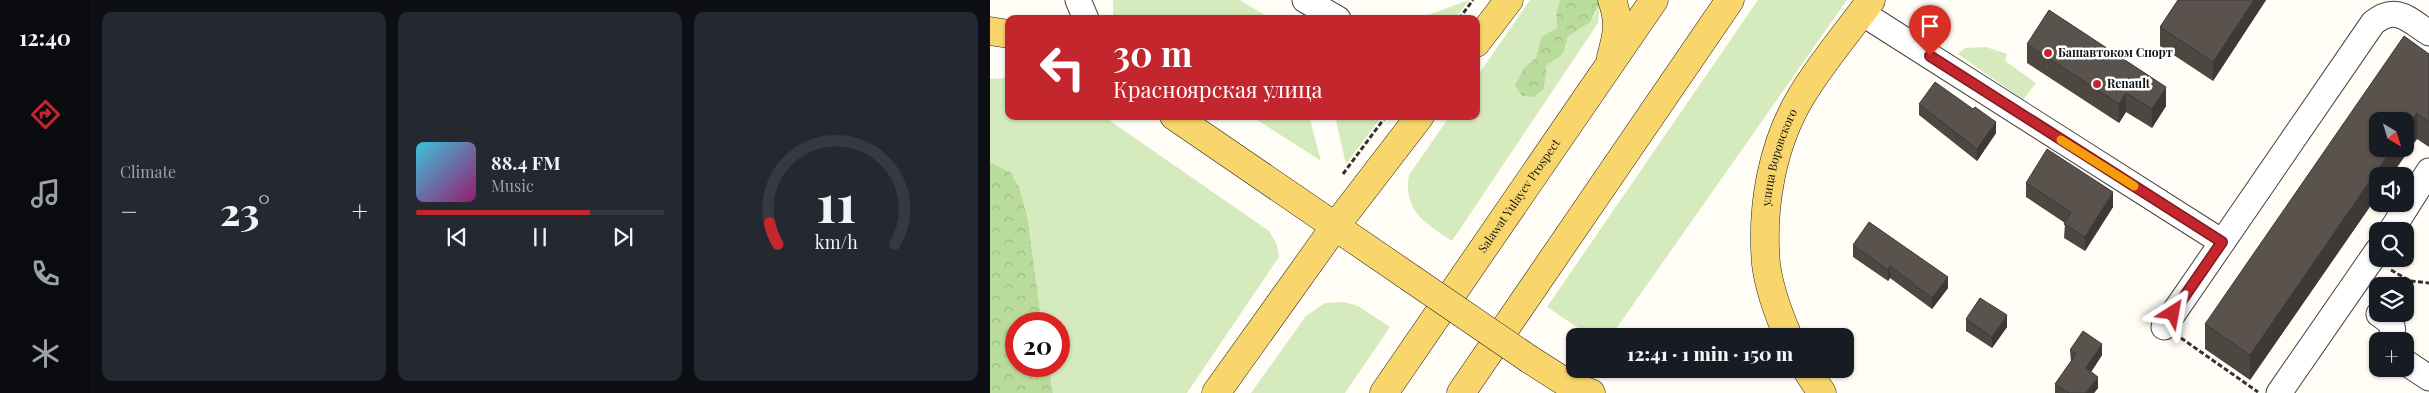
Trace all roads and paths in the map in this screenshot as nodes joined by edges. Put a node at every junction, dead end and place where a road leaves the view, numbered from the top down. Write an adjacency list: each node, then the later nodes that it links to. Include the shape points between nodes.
1 (1078, 0): 10 (street)
2 (1305, 0): 11 (street)
3 (1473, 0): 12 (path)
4 (1509, 0): 16 (main road)
5 (1612, 0): 18 (main road, via 1618,30)
6 (1654, 0): 18 (main road, Salawat Yulayev Prospect)
7 (1730, 0): 17 (main road)
8 (1738, 0): 17 (main road)
9 (1866, 6): 26 (street); 33 (main road, улица Воровского, via 1801,96 1786,126 1770,186 1764,229 1766,265)
10 (1084, 15)
11 (1331, 15)
12 (1462, 15)
13 (990, 31): 14 (main road)
14 (1005, 33)
15 (2429, 33): 26 (street, via 2396,14 2381,16 2374,22)
16 (1480, 38)
17 (1696, 51): 39 (main road)
18 (1608, 66): 38 (main road, Salawat Yulayev Prospect)
19 (1180, 120): 25 (main road)
20 (1383, 120): 22 (path)
21 (1417, 120): 25 (main road)
22 (1342, 176)
23 (2426, 185): 24 (street)
24 (2397, 222)
25 (1334, 228): 37 (main road); 40 (main road, bridge, via 1573,387)
26 (2222, 242): 32 (street)
27 (2369, 263): 30 (street)
28 (2390, 267): 29 (path, via 2404,279)
29 (2429, 283)
30 (2348, 293): 31 (street); 43 (street)
31 (2369, 307)
32 (2164, 327): 42 (path)
33 (1785, 328)
34 (2414, 368): 36 (street)
35 (1812, 378): 41 (main road)
36 (2429, 378)
37 (1216, 393)
38 (1384, 393)
39 (1461, 393)
40 (1591, 393)
41 (1822, 393)
42 (2260, 393)
43 (2279, 393)

